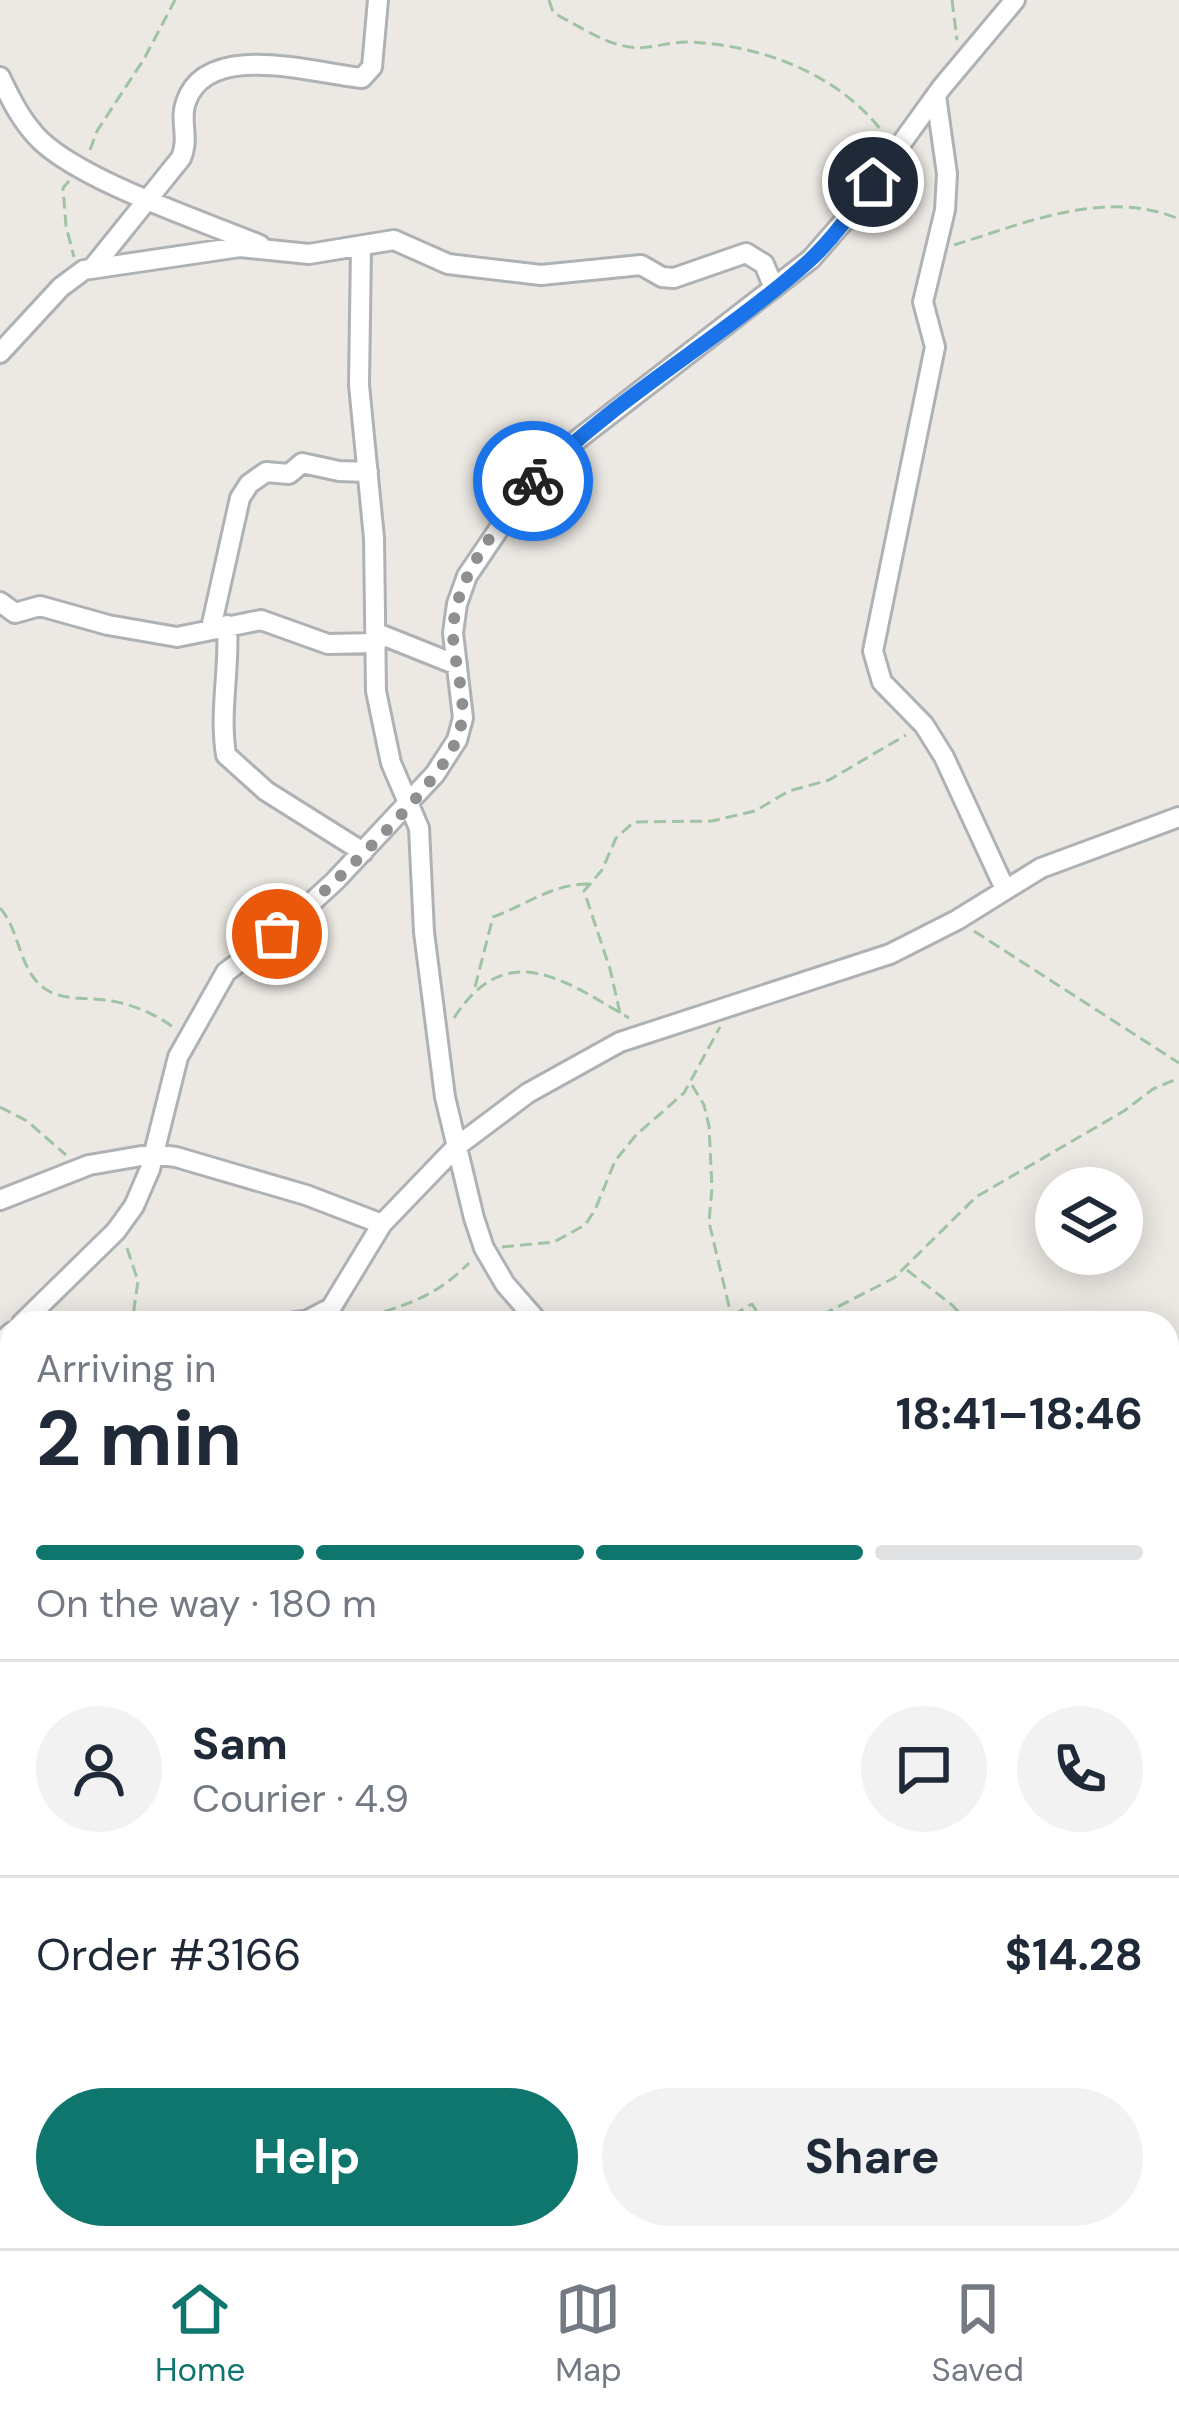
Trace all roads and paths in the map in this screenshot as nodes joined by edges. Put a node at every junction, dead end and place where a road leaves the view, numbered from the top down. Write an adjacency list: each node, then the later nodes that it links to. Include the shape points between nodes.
1 (175, 0): 10 (path)
2 (378, 0): 11 (street, via 372,68 362,78 262,63 198,84 184,108 186,147)
3 (549, 0): 9 (path, via 561,17 627,47 705,44 801,68 859,106)
4 (952, 0): 6 (path)
5 (1015, 0): 6 (street)
6 (963, 61): 8 (street)
7 (0, 77): 10 (street, via 37,137)
8 (936, 96): 9 (street); 15 (street, via 947,174)
9 (895, 150): 18 (street, via 825,244)
10 (83, 169): 11 (street); 17 (path, via 63,188 74,248)
11 (146, 196): 14 (street); 16 (street)
12 (1179, 219): 15 (path, via 1141,207 1056,213)
13 (361, 247): 14 (street); 18 (street, via 394,240 437,262 542,274 641,265 674,278 746,253 764,264); 20 (street, via 359,385)
14 (270, 249): 16 (street)
15 (934, 251): 25 (street, via 923,302 935,347 873,650 882,682)
16 (94, 266): 17 (street)
17 (70, 279): 19 (street)
18 (774, 288): 24 (street, via 534,481 466,576 453,633)
19 (0, 353)
20 (368, 472): 22 (street, via 302,463 250,484 240,498); 23 (street)
21 (0, 602): 22 (street, via 15,613 40,606 159,635)
22 (219, 626): 23 (street, via 271,621 328,644); 28 (street, via 226,755 266,791)
23 (377, 638): 24 (street); 26 (street, via 381,718)
24 (457, 665): 26 (street, via 458,740)
25 (924, 725): 29 (path, via 755,811 712,821 634,822); 30 (street)
26 (410, 802): 28 (street); 43 (street)
27 (1179, 817): 30 (street, via 1062,858)
28 (363, 852): 38 (street, via 234,964)
29 (590, 884): 33 (path, via 562,886 493,917); 35 (path, via 585,897)
30 (1005, 890): 32 (street)
31 (0, 908): 38 (path, via 46,990 142,1010)
32 (957, 920): 34 (street, via 865,964); 39 (path)
33 (474, 989): 35 (path, via 494,977 539,973); 36 (path)
34 (740, 1002): 37 (street); 41 (path)
35 (620, 1013): 37 (path)
36 (452, 1021)
37 (652, 1031): 43 (street, via 528,1093)
38 (186, 1042): 44 (street)
39 (1179, 1063)
40 (1179, 1078): 50 (path, via 976,1197)
41 (691, 1083): 49 (path, via 625,1147 585,1225 554,1243); 56 (path, via 710,1126 709,1222)
42 (0, 1108): 45 (path, via 44,1133)
43 (456, 1147): 47 (street); 49 (street)
44 (153, 1154): 45 (street); 47 (street); 48 (street, via 145,1186)
45 (78, 1170): 46 (street)
46 (0, 1200)
47 (382, 1224): 53 (street)
48 (116, 1231): 51 (street); 52 (path, via 138,1280)
49 (484, 1248): 54 (path, via 441,1289); 55 (street)
50 (904, 1268): 57 (path); 58 (path)
51 (34, 1311)
52 (134, 1311)
53 (325, 1311)
54 (389, 1311)
55 (529, 1311)
56 (732, 1311)
57 (830, 1311)
58 (958, 1311)

